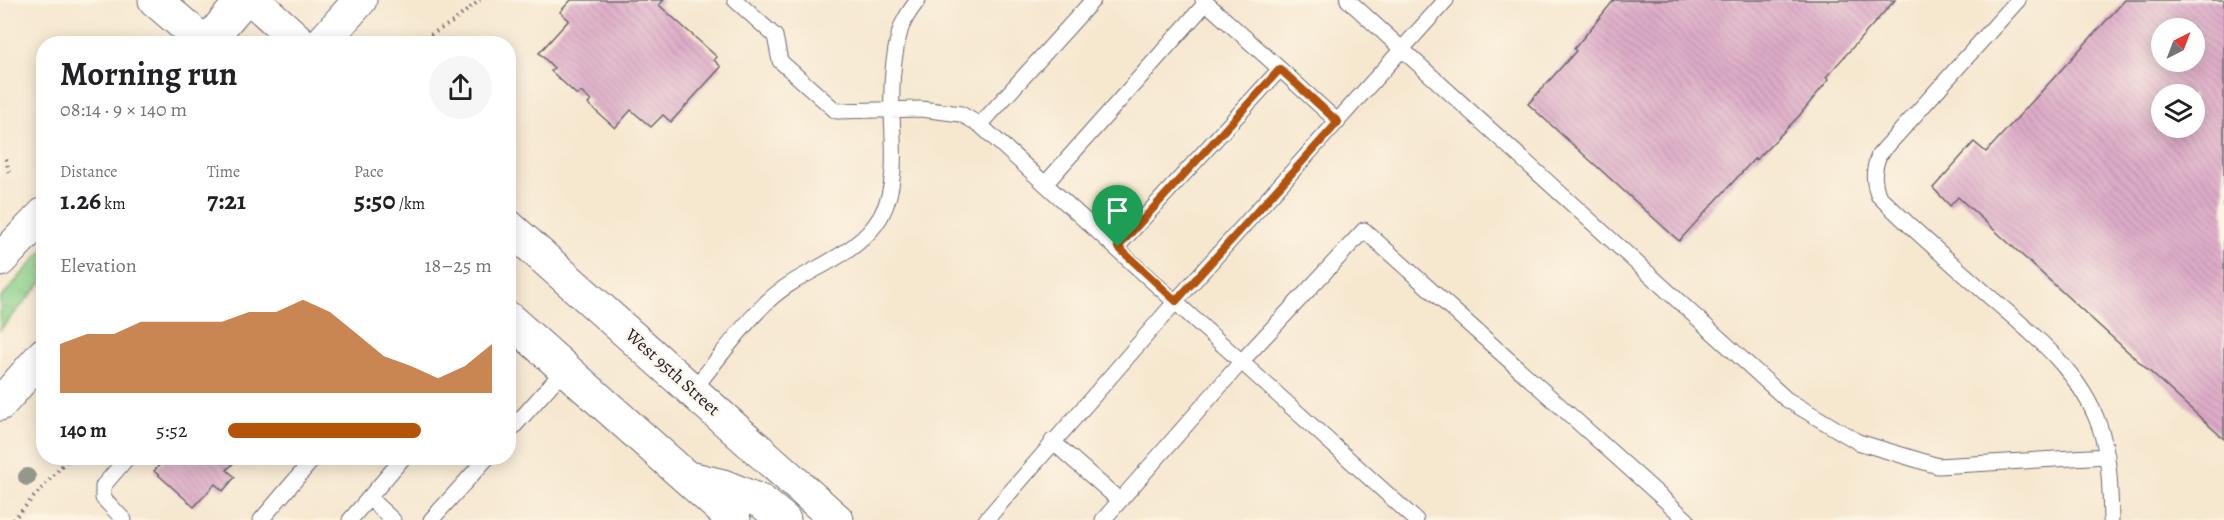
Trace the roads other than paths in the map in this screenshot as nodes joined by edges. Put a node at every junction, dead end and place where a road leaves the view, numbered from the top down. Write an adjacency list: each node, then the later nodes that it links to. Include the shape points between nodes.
1 (155, 0): 12 (main road)
2 (243, 0): 13 (main road)
3 (253, 0): 14 (main road)
4 (360, 0): 15 (main road)
5 (735, 0): 18 (lane, via 775,36 780,61 837,111)
6 (918, 0): 18 (lane, via 900,30)
7 (1093, 0): 20 (lane)
8 (1348, 0): 16 (lane)
9 (1446, 0): 16 (lane)
10 (2018, 0): 35 (lane, via 1879,155 1873,181 1878,195 1895,212 2058,359 2088,401 2099,423)
11 (1204, 1): 17 (lane); 21 (lane)
12 (198, 36)
13 (212, 36)
14 (293, 36)
15 (328, 36)
16 (1402, 50): 19 (lane); 35 (lane, via 1786,399 1858,442 1938,466)
17 (1280, 69): 19 (lane); 24 (lane)
18 (892, 110): 20 (lane, via 961,114); 31 (lane, via 893,160 889,192 880,216 845,251 766,303)
19 (1338, 122): 26 (lane)
20 (981, 125): 21 (lane)
21 (1046, 183): 24 (lane)
22 (36, 222): 25 (main road)
23 (516, 233): 31 (main road, West 95th Street)
24 (1118, 247): 26 (lane)
25 (0, 260)
26 (1176, 301): 28 (lane); 34 (lane)
27 (516, 325): 30 (main road)
28 (1242, 361): 42 (lane); 53 (lane); 54 (lane, via 1364,230)
29 (36, 363): 32 (main road)
30 (565, 369): 33 (lane); 40 (main road)
31 (693, 390): 50 (main road, West 95th Street)
32 (0, 404)
33 (516, 424)
34 (1052, 441): 42 (lane); 51 (lane)
35 (2107, 456): 55 (lane)
36 (121, 465): 43 (lane, via 103,486 103,498)
37 (308, 465): 44 (lane)
38 (397, 465): 41 (lane)
39 (481, 465): 47 (lane)
40 (686, 478): 48 (main road); 49 (main road, via 723,486 762,502)
41 (369, 498): 45 (lane); 46 (lane)
42 (1119, 500): 52 (lane)
43 (122, 518)
44 (261, 520)
45 (350, 520)
46 (393, 520)
47 (431, 520)
48 (734, 520)
49 (784, 520)
50 (837, 520)
51 (986, 520)
52 (1103, 520)
53 (1416, 520)
54 (1687, 520)
55 (2111, 520)

